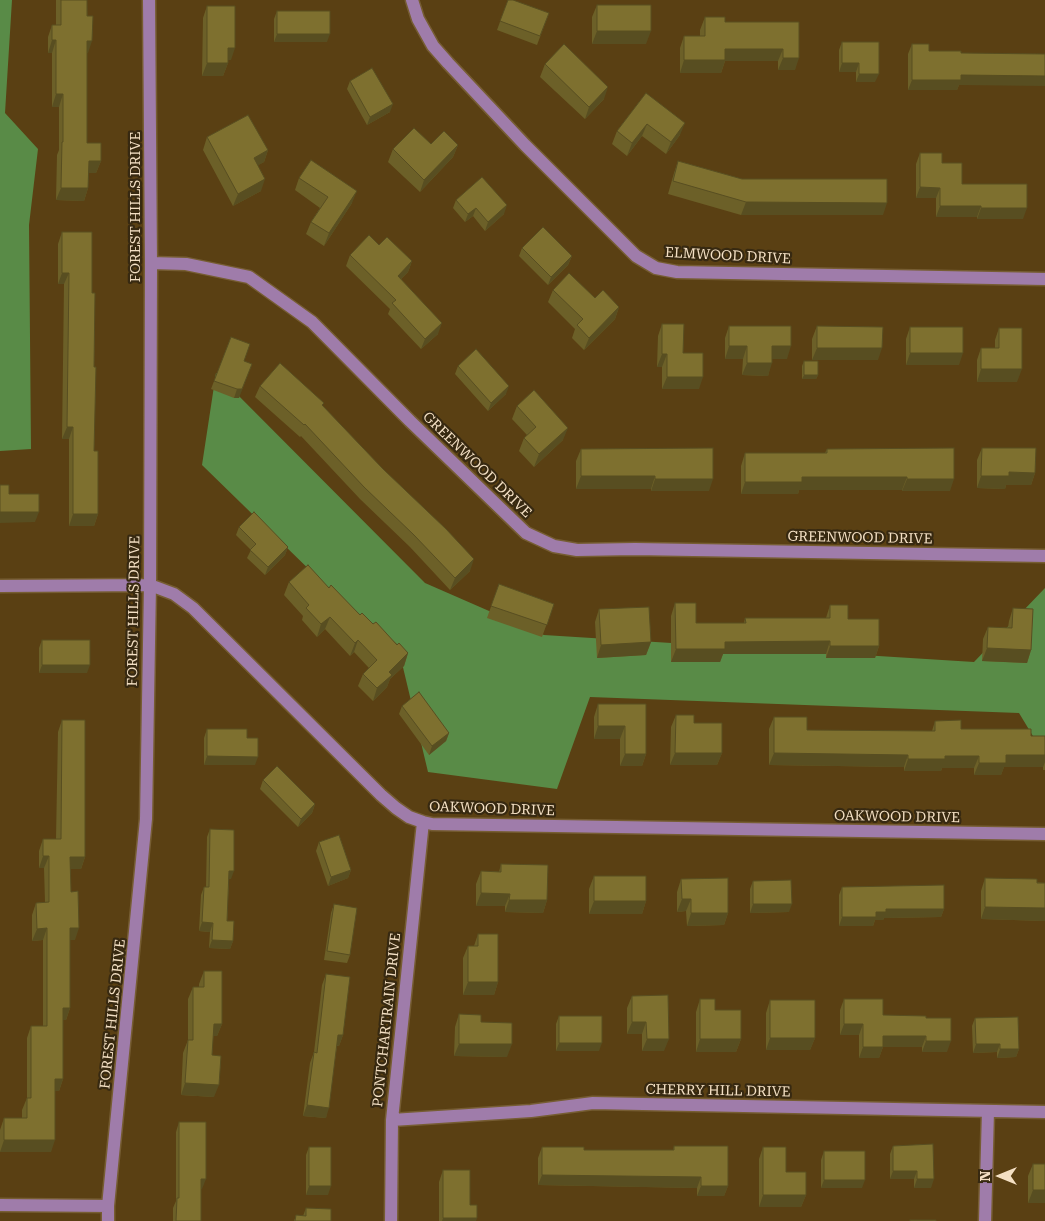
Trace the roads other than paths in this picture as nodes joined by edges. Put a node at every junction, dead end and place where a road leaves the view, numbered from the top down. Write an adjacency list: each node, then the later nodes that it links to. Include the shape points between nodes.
1 (149, 0): 3 (street, FOREST HILLS DRIVE)
2 (412, 0): 4 (street, ELMWOOD DRIVE, via 433,46 448,63 636,256 656,268 677,272)
3 (151, 263): 5 (street, GREENWOOD DRIVE, via 186,264 249,276 312,322 526,533 554,546 578,550); 6 (street, FOREST HILLS DRIVE)
4 (1045, 280)
5 (1045, 556)
6 (150, 585): 7 (street, OAKWOOD DRIVE); 8 (street, OAKWOOD DRIVE, via 174,594 193,608 381,795 409,817); 14 (street, FOREST HILLS DRIVE, via 146,819)
7 (0, 586)
8 (423, 822): 9 (street, OAKWOOD DRIVE); 12 (street, PONTCHARTRAIN DRIVE)
9 (1045, 834)
10 (988, 1111): 11 (street, CHERRY HILL DRIVE); 12 (street, CHERRY HILL DRIVE, via 594,1104); 17 (street)
11 (1045, 1112)
12 (392, 1120): 16 (street, PONTCHARTRAIN DRIVE)
13 (0, 1205): 14 (street)
14 (108, 1206): 15 (street, FOREST HILLS DRIVE)
15 (108, 1221)
16 (391, 1221)
17 (985, 1221)

